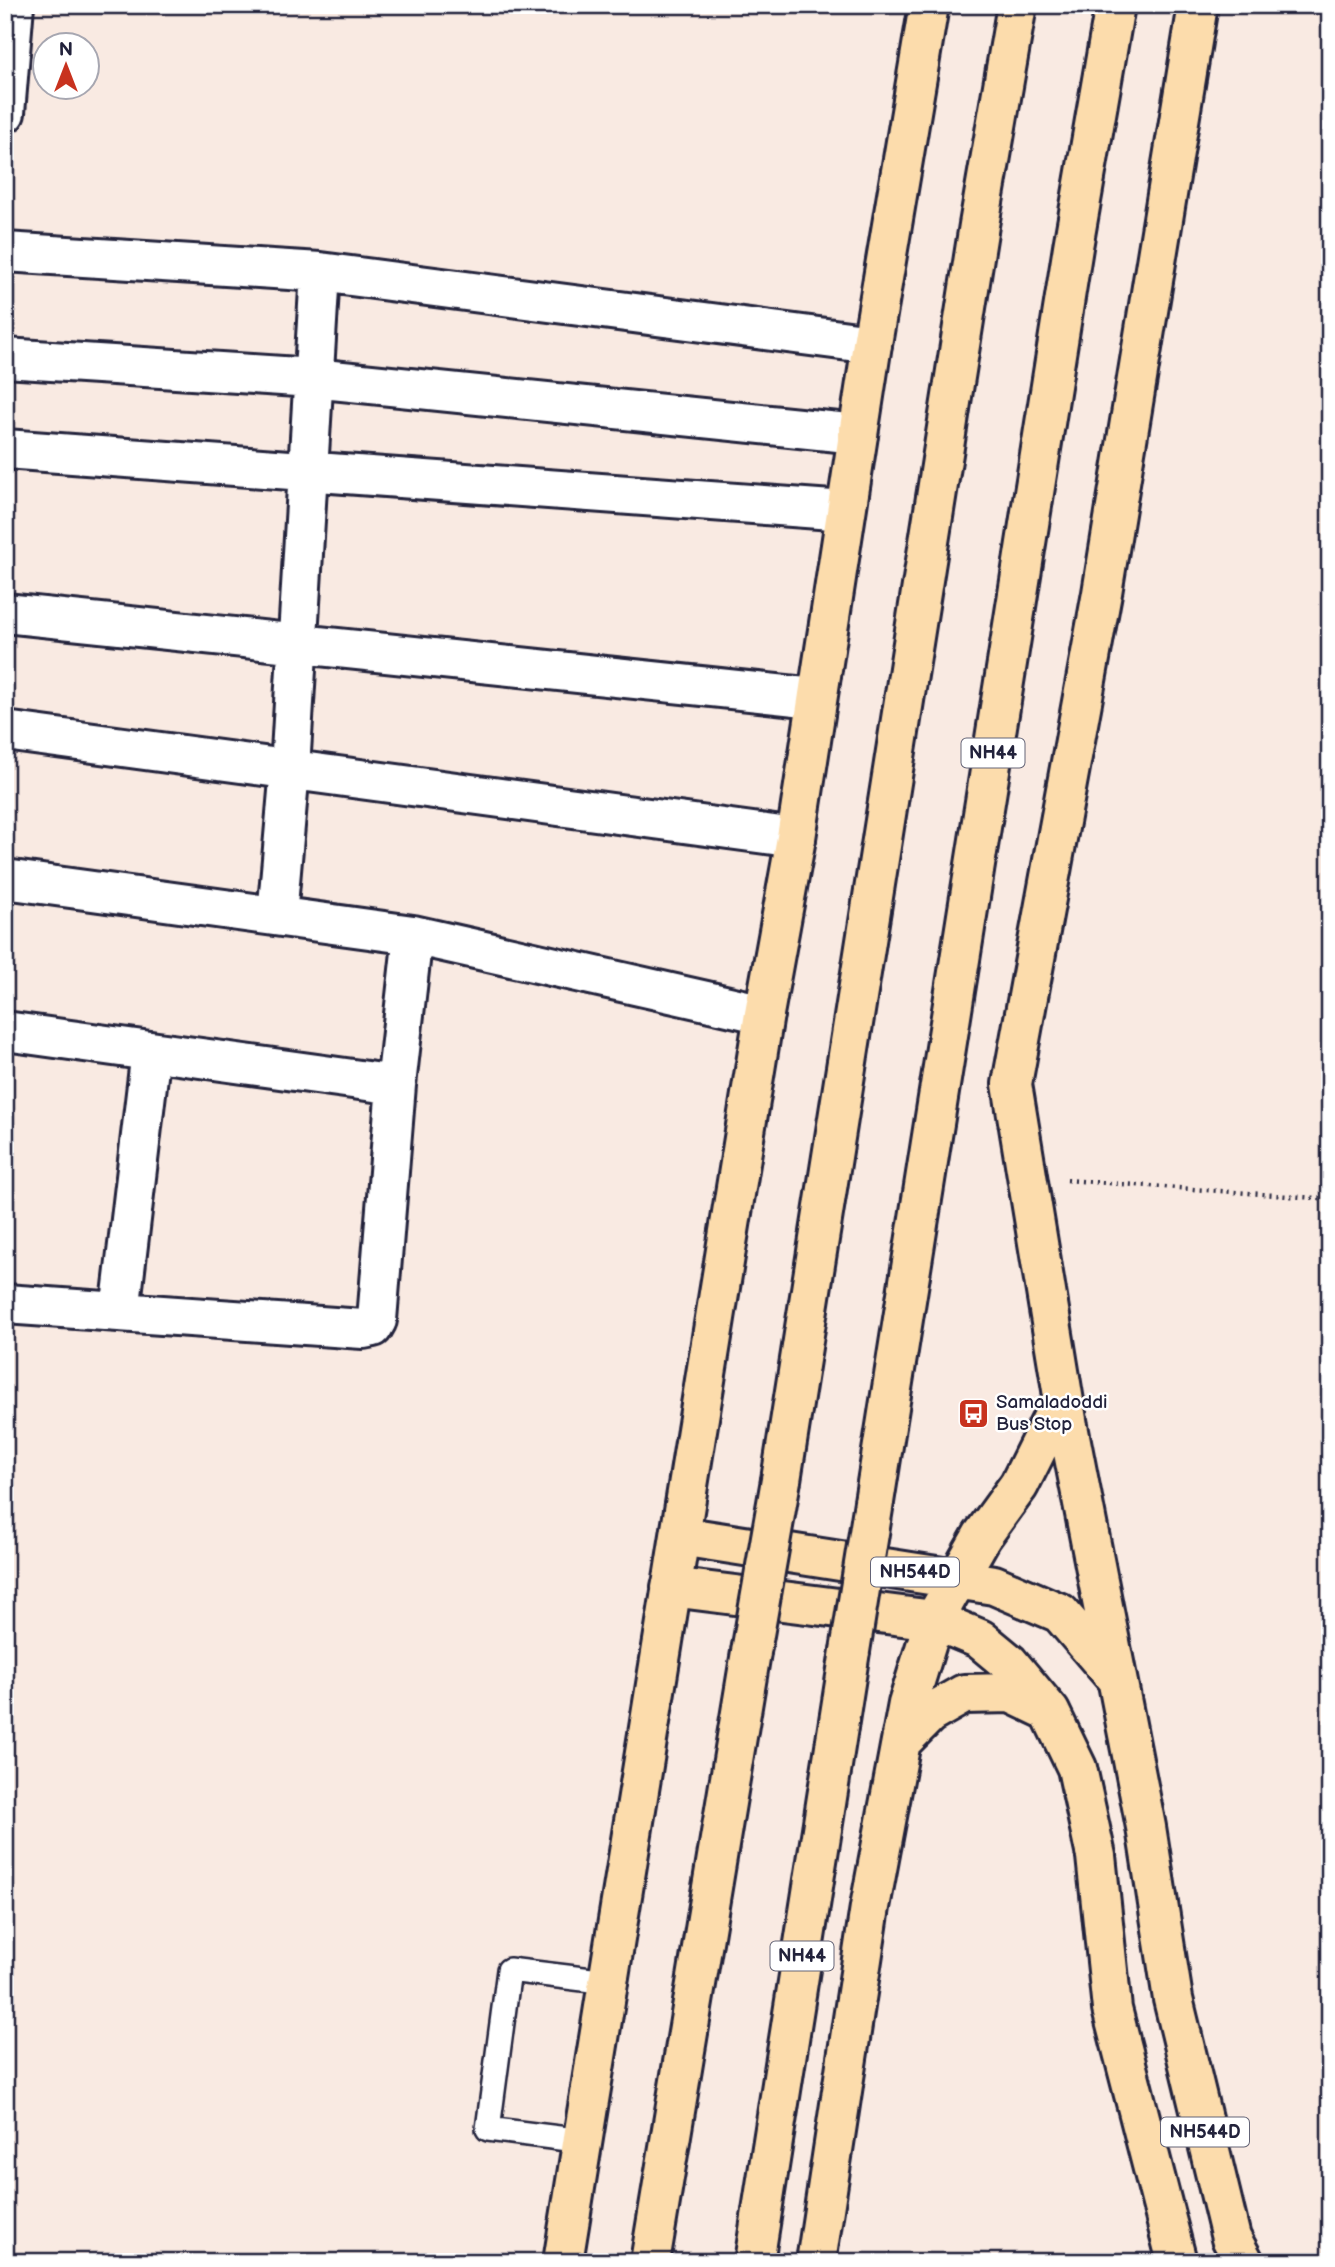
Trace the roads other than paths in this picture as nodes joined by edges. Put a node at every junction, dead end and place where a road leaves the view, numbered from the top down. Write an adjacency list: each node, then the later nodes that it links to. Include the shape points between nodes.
1 (14, 5): 6 (street)
2 (929, 5): 9 (highway)
3 (1017, 5): 42 (highway, bridge, via 781,1480)
4 (1115, 5): 43 (highway, NH44, bridge, via 1070,261)
5 (1198, 5): 31 (highway, via 1102,593 1012,1084)
6 (5, 113)
7 (5, 252): 8 (street)
8 (320, 272): 9 (street); 11 (street)
9 (872, 344): 12 (highway)
10 (5, 358): 11 (street)
11 (313, 378): 12 (street); 14 (street)
12 (858, 434): 15 (highway)
13 (5, 449): 14 (street)
14 (307, 472): 15 (street); 17 (street)
15 (846, 511): 18 (highway)
16 (5, 613): 17 (street)
17 (297, 645): 18 (street); 20 (street)
18 (815, 698): 21 (highway)
19 (5, 731): 20 (street)
20 (290, 769): 21 (street); 23 (street)
21 (796, 838): 25 (highway)
22 (5, 879): 23 (street)
23 (278, 916): 24 (street)
24 (413, 935): 25 (street); 28 (street)
25 (764, 1014): 32 (highway)
26 (5, 1031): 27 (street)
27 (151, 1051): 28 (street); 30 (street)
28 (396, 1085): 30 (street, via 373,1327)
29 (5, 1304): 30 (street)
30 (120, 1312)
31 (1063, 1397): 33 (highway, via 1019,1485); 36 (highway)
32 (680, 1536): 33 (highway, NH544D); 34 (highway)
33 (957, 1577): 35 (highway); 36 (highway, NH544D, via 994,1585 1060,1613)
34 (671, 1587): 35 (highway, NH544D); 39 (highway)
35 (934, 1620): 37 (highway, NH544D, via 980,1639 1009,1663); 38 (highway, via 908,1704)
36 (1116, 1678): 46 (highway, NH544D, via 1173,1999 1231,2238)
37 (1051, 1712): 38 (highway, via 1011,1693 964,1694 929,1714); 45 (highway, NH544D, via 1077,1769 1096,1856 1112,2010)
38 (903, 1740): 44 (highway, via 870,1907)
39 (608, 1982): 40 (highway); 40 (lane, via 509,1970 488,2129)
40 (583, 2141): 41 (highway)
41 (563, 2262)
42 (650, 2262)
43 (754, 2262)
44 (816, 2262)
45 (1177, 2262)
46 (1244, 2262)

